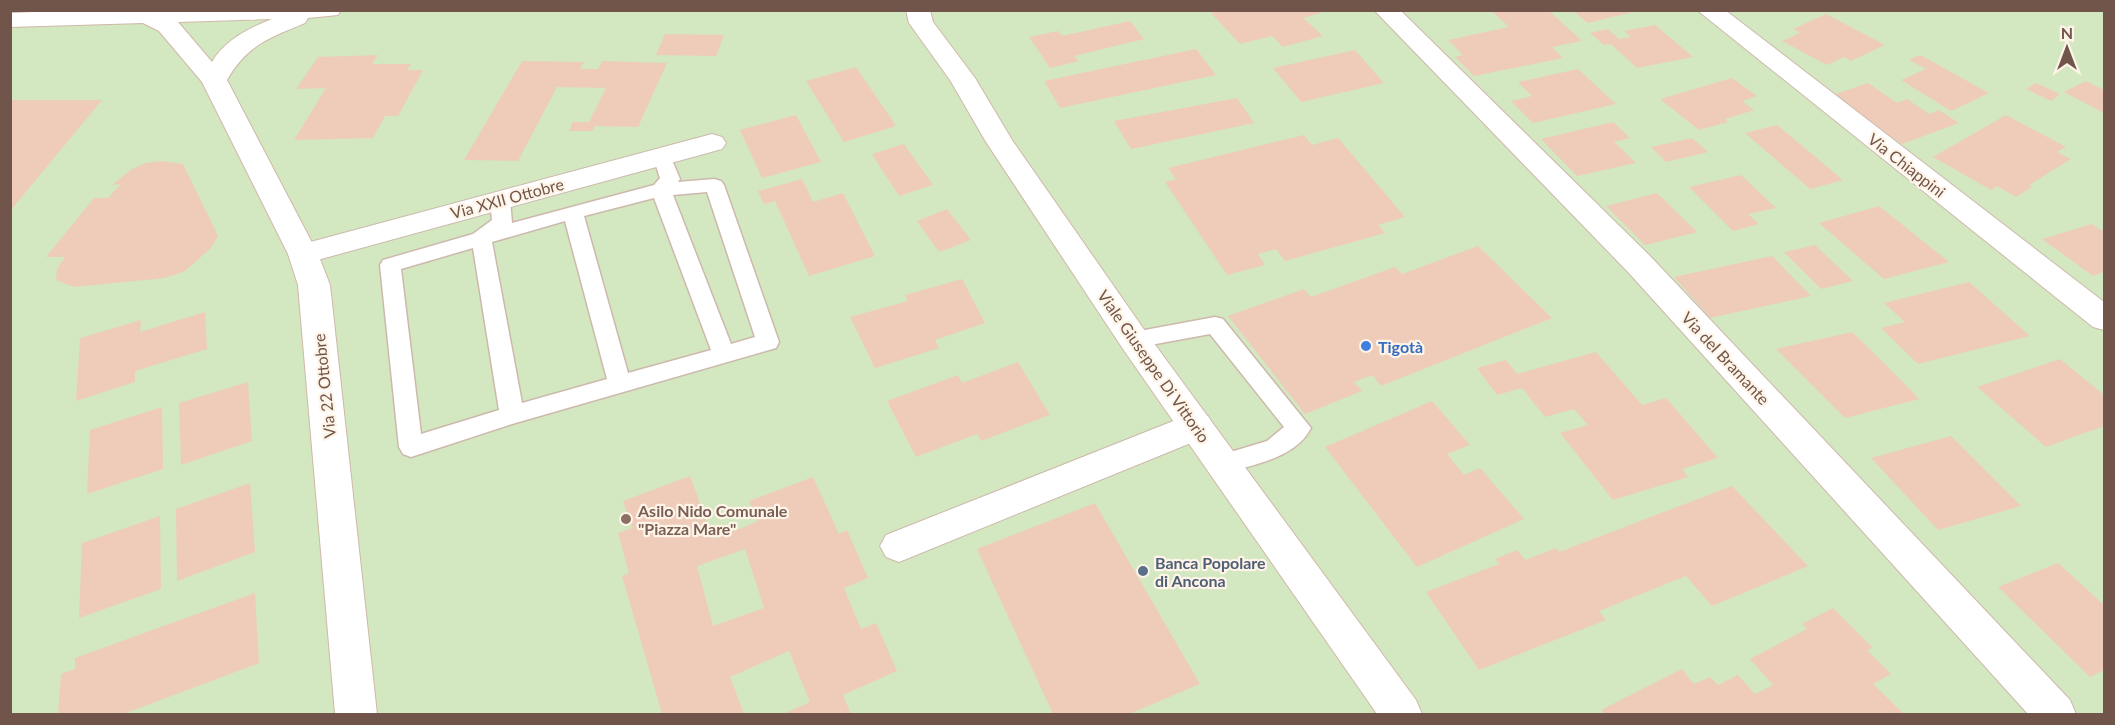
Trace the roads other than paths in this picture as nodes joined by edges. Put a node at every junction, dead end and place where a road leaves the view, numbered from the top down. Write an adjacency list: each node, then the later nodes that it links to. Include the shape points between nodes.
1 (329, 10): 5 (street)
2 (918, 10): 17 (street, Viale Giuseppe Di Vittorio, via 921,23 962,78 1000,142)
3 (1386, 10): 26 (street, Via del Bramante, via 1639,264)
4 (1709, 10): 16 (street, Via Chiappini)
5 (320, 11): 6 (street); 8 (street, via 257,34 228,56)
6 (150, 17): 7 (street); 8 (street, Via 22 Ottobre, via 168,26)
7 (10, 20)
8 (214, 80): 15 (street, Via 22 Ottobre)
9 (712, 143): 10 (street, Via XXII Ottobre)
10 (662, 158): 11 (lane, via 670,179); 12 (street, Via XXII Ottobre)
11 (660, 190): 13 (lane); 18 (lane); 18 (lane, via 714,185 768,342)
12 (500, 200): 14 (lane, via 502,224); 15 (street, Via XXII Ottobre)
13 (573, 212): 14 (lane); 19 (lane)
14 (481, 238): 20 (lane); 20 (lane, via 390,266 411,447)
15 (303, 255): 24 (street, Via 22 Ottobre, via 314,285)
16 (2104, 319)
17 (1134, 340): 21 (street, Viale Giuseppe Di Vittorio); 22 (lane, via 1215,325 1299,428 1275,448)
18 (724, 354): 19 (lane)
19 (620, 384): 20 (lane)
20 (512, 415)
21 (1196, 426): 22 (street, Viale Giuseppe Di Vittorio); 23 (street)
22 (1223, 464): 25 (street, Viale Giuseppe Di Vittorio)
23 (899, 546)
24 (356, 714)
25 (1401, 714)
26 (2055, 714)

